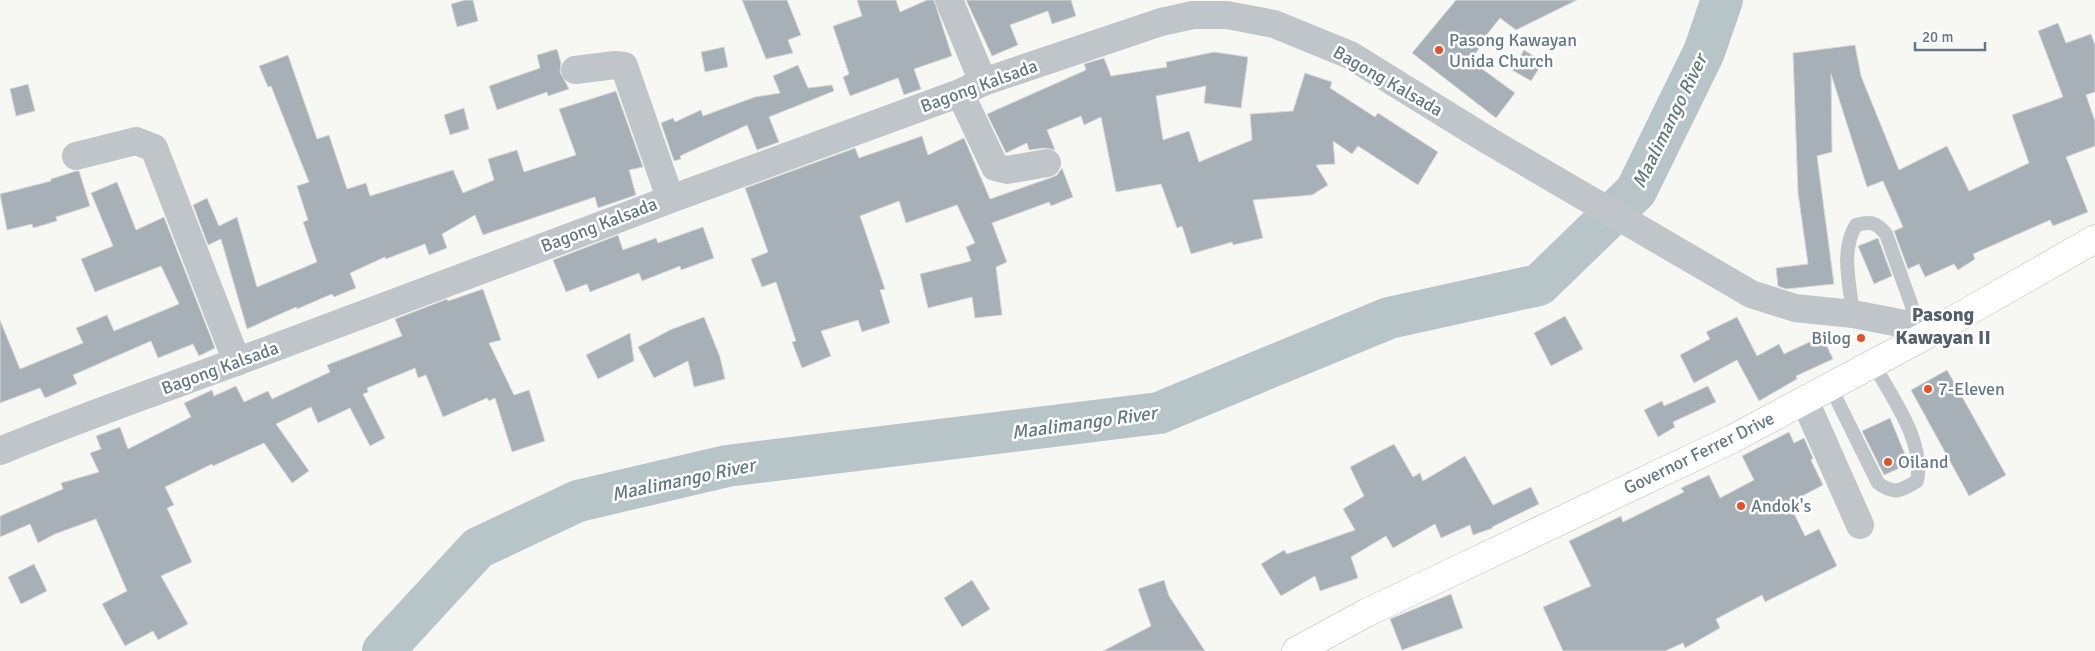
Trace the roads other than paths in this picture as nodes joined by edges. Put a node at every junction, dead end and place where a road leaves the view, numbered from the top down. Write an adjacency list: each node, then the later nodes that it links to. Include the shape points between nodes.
1 (949, 0): 4 (street)
2 (1192, 7): 4 (street, Bagong Kalsada, via 1161,22); 9 (street, Bagong Kalsada, via 1274,24 1350,55 1489,141 1751,294 1795,308)
3 (575, 70): 7 (street, via 624,66)
4 (972, 88): 6 (street, via 995,167 1007,170); 7 (street, Bagong Kalsada)
5 (76, 156): 11 (street, via 136,141 154,148)
6 (1047, 163)
7 (670, 198): 11 (street, Bagong Kalsada)
8 (2095, 239): 10 (main road, Governor Ferrer Drive)
9 (1853, 314): 10 (street, Bagong Kalsada); 10 (lane, via 1847,251 1856,225 1869,221 1886,234)
10 (1928, 328): 12 (main road, Governor Ferrer Drive)
11 (237, 362): 15 (street, Bagong Kalsada)
12 (1873, 363): 13 (main road, Governor Ferrer Drive); 13 (lane, via 1916,443 1920,468 1917,481 1901,490 1888,490 1878,482)
13 (1830, 386): 14 (main road, Governor Ferrer Drive)
14 (1805, 401): 16 (street); 17 (main road, Governor Ferrer Drive, via 1366,613)
15 (0, 451)
16 (1860, 525)
17 (1296, 651)

